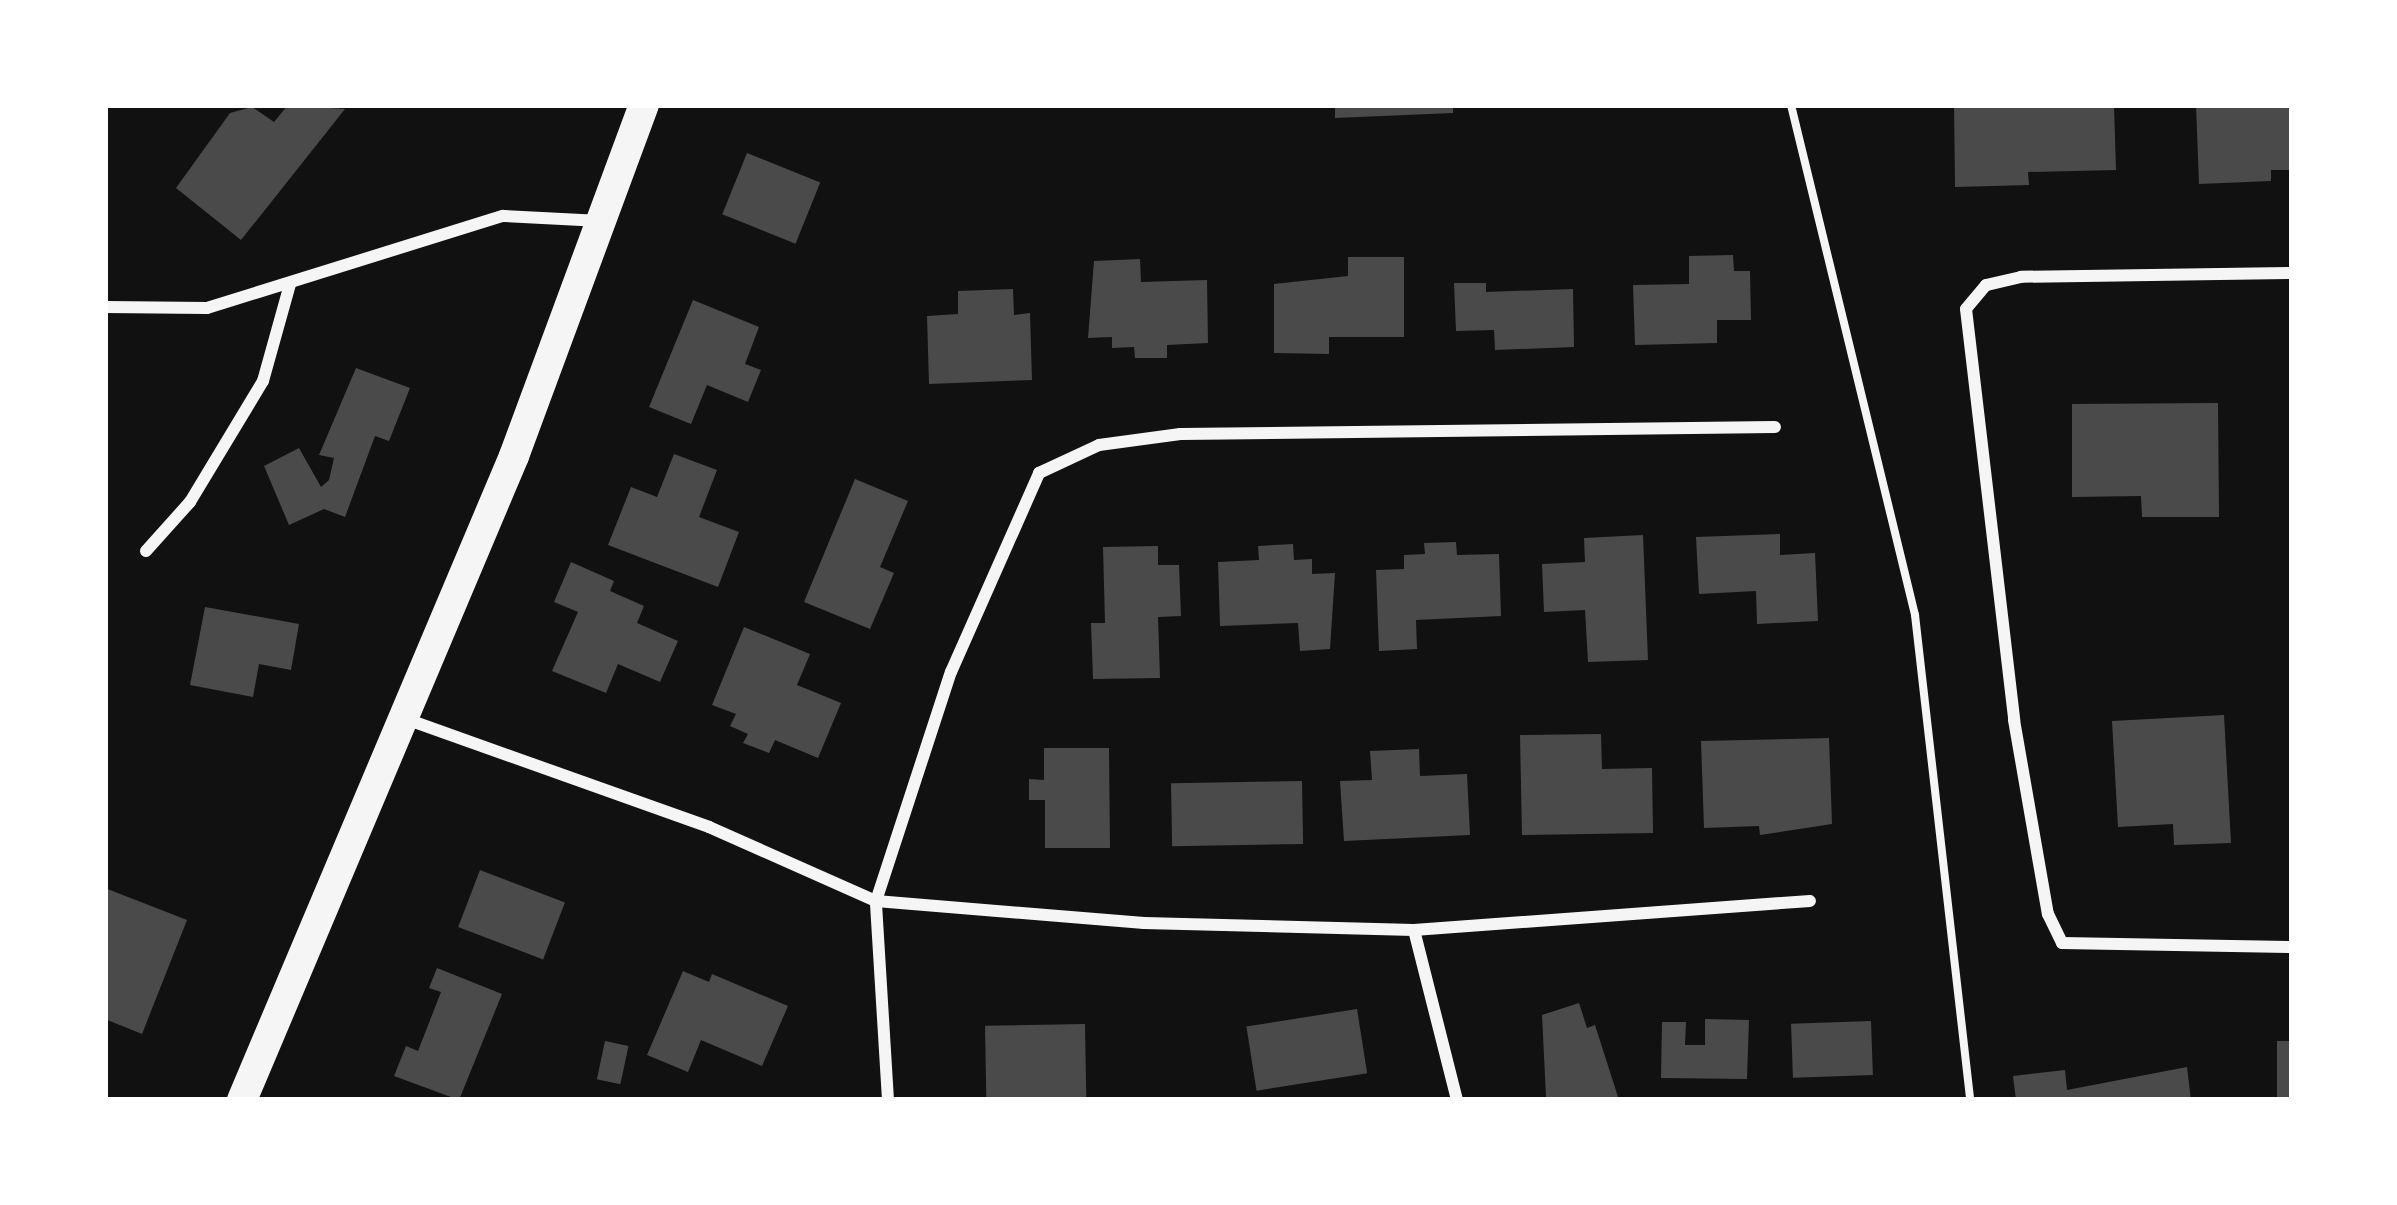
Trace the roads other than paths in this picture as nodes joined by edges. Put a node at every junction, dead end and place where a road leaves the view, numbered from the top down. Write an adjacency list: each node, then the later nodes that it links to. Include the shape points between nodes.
1 (644, 105): 2 (main road)
2 (602, 220): 4 (street, via 503,216); 8 (main road)
3 (2292, 273): 12 (street, via 2021,277 1978,294 1966,309 2014,720 2059,936 2103,949)
4 (290, 284): 5 (street, via 208,308); 7 (street, via 263,381 190,502)
5 (105, 308)
6 (1775, 427): 9 (street, via 1180,434 1100,446 1039,473 951,672)
7 (146, 550)
8 (406, 718): 9 (street, via 709,826); 13 (main road)
9 (876, 901): 11 (street, via 1144,923); 14 (street)
10 (1810, 902): 11 (street)
11 (1414, 930): 15 (street)
12 (2292, 947)
13 (242, 1100)
14 (888, 1100)
15 (1457, 1100)

